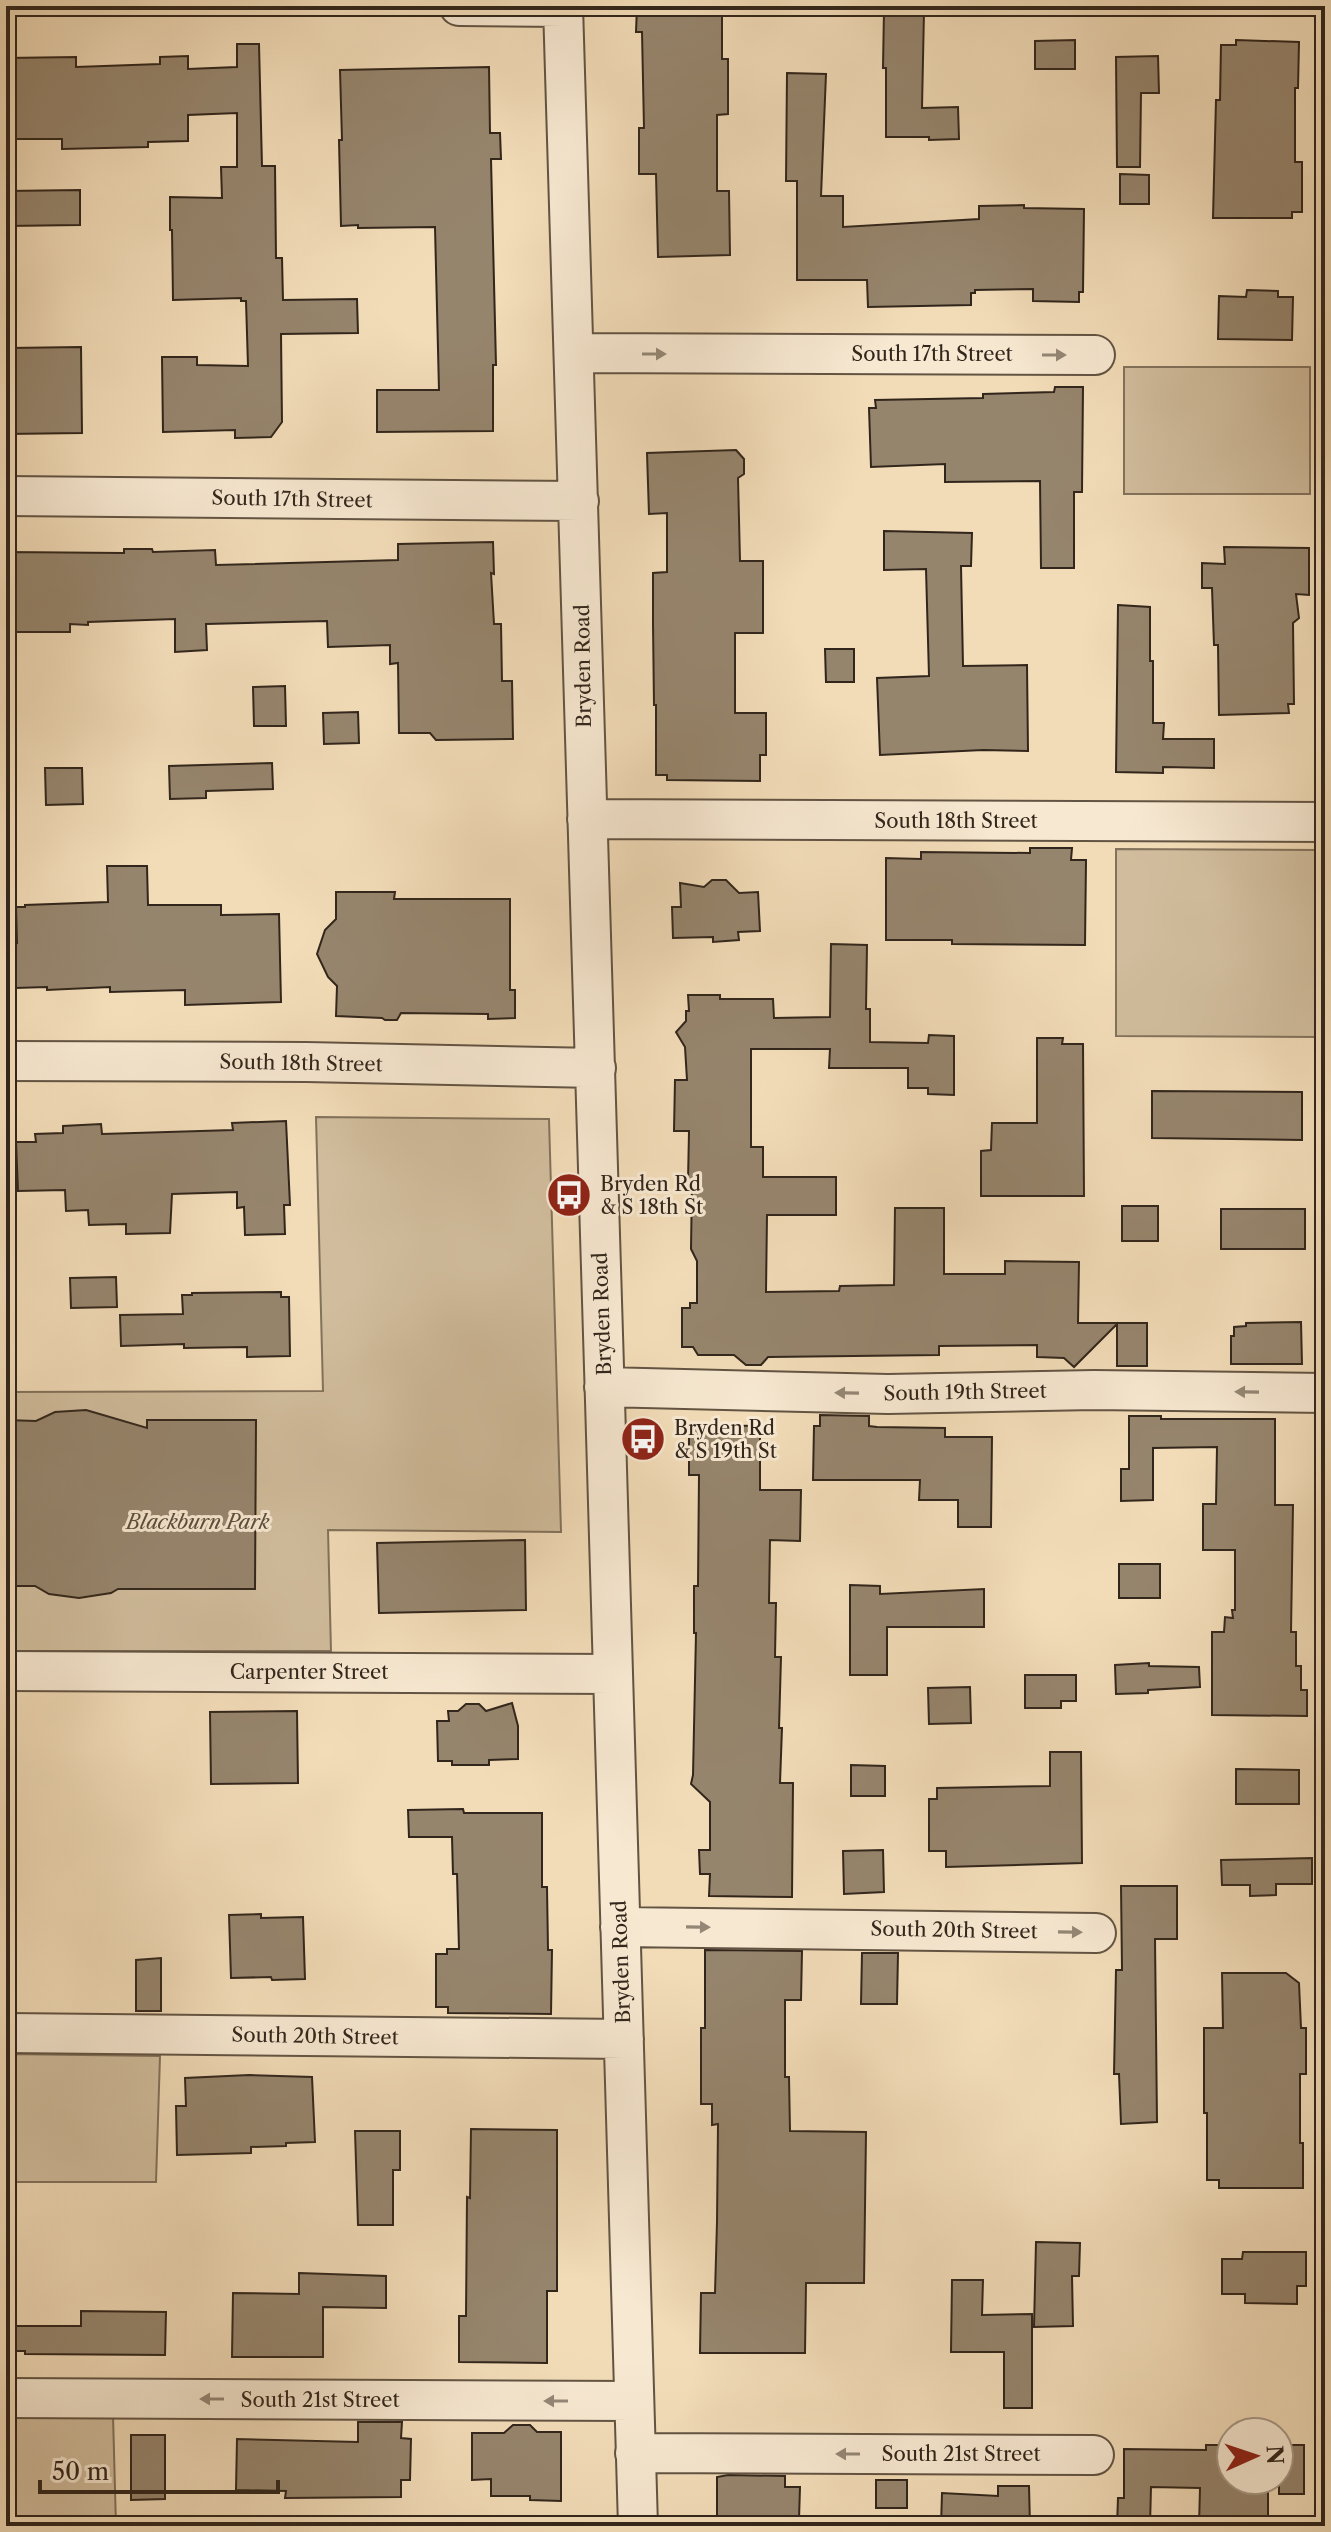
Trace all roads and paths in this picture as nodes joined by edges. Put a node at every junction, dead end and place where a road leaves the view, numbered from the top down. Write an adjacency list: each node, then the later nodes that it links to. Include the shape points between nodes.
1 (459, 6): 2 (street)
2 (563, 7): 3 (street, Bryden Road)
3 (576, 353): 4 (street, South 17th Street, one-way to 4); 6 (street, Bryden Road)
4 (1095, 355)
5 (6, 496): 6 (street, South 17th Street)
6 (579, 501): 7 (street, Bryden Road)
7 (587, 819): 8 (street, South 18th Street); 10 (street, Bryden Road)
8 (1325, 822)
9 (6, 1061): 10 (street, South 18th Street)
10 (596, 1068): 11 (street, Bryden Road)
11 (604, 1387): 12 (street, South 19th Street, one-way to 11, via 888,1394); 14 (street, Bryden Road)
12 (1325, 1393)
13 (6, 1671): 14 (street, Carpenter Street)
14 (612, 1674): 15 (street, Bryden Road)
15 (620, 1927): 16 (street, South 20th Street, one-way to 16); 18 (street, Bryden Road)
16 (1096, 1933)
17 (6, 2033): 18 (street, South 20th Street)
18 (624, 2039): 20 (street, Bryden Road)
19 (6, 2398): 20 (street, South 21st Street, one-way to 19)
20 (634, 2401): 21 (street, Bryden Road)
21 (635, 2453): 22 (street, South 21st Street, one-way to 21); 23 (street, Bryden Road)
22 (1094, 2455)
23 (638, 2526)

